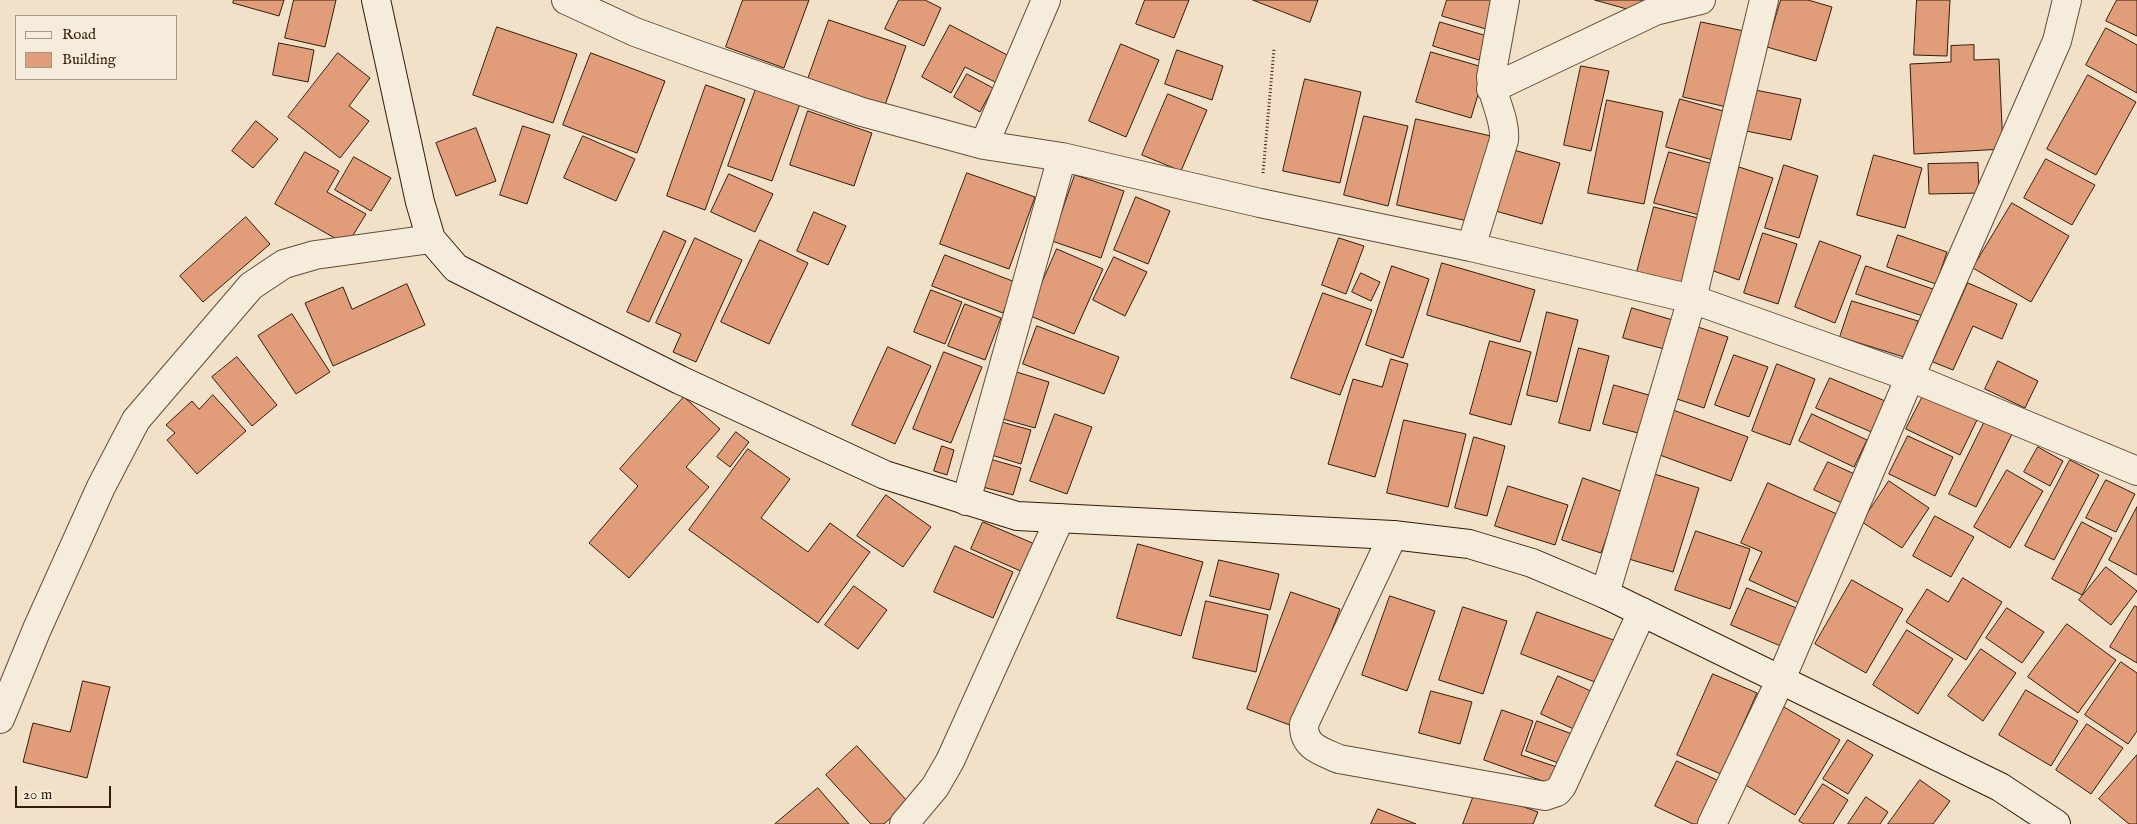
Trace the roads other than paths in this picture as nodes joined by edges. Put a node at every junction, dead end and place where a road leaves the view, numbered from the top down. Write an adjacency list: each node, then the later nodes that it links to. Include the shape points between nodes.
1 (376, 0): 12 (street, via 420,202)
2 (566, 0): 10 (street, via 635,32 728,66 862,112)
3 (1046, 0): 10 (street)
4 (1505, 0): 9 (street, via 1491,65)
5 (1701, 0): 8 (street)
6 (1764, 0): 14 (street)
7 (2067, 0): 15 (street, via 2057,41)
8 (1656, 5): 9 (street)
9 (1491, 89): 13 (street, via 1502,122 1504,140)
10 (984, 145): 11 (street)
11 (1062, 156): 13 (street, via 1260,203); 17 (street)
12 (431, 238): 17 (street, via 456,268 520,302 885,475); 23 (street, via 315,255 284,264 251,286 136,420 101,487)
13 (1472, 247): 14 (street)
14 (1692, 299): 15 (street); 20 (street)
15 (1910, 376): 16 (street); 22 (street)
16 (2137, 472)
17 (966, 501): 18 (street, via 1017,516)
18 (1060, 518): 19 (street); 24 (street, via 950,760 935,787)
19 (1393, 535): 20 (street, via 1470,544 1532,563); 21 (street, via 1304,724 1304,734 1310,746 1339,759 1552,795 1562,786)
20 (1606, 594): 21 (street)
21 (1642, 612): 22 (street)
22 (1781, 679): 25 (street); 26 (street, via 2000,787)
23 (0, 719)
24 (904, 824)
25 (1712, 824)
26 (2056, 824)

